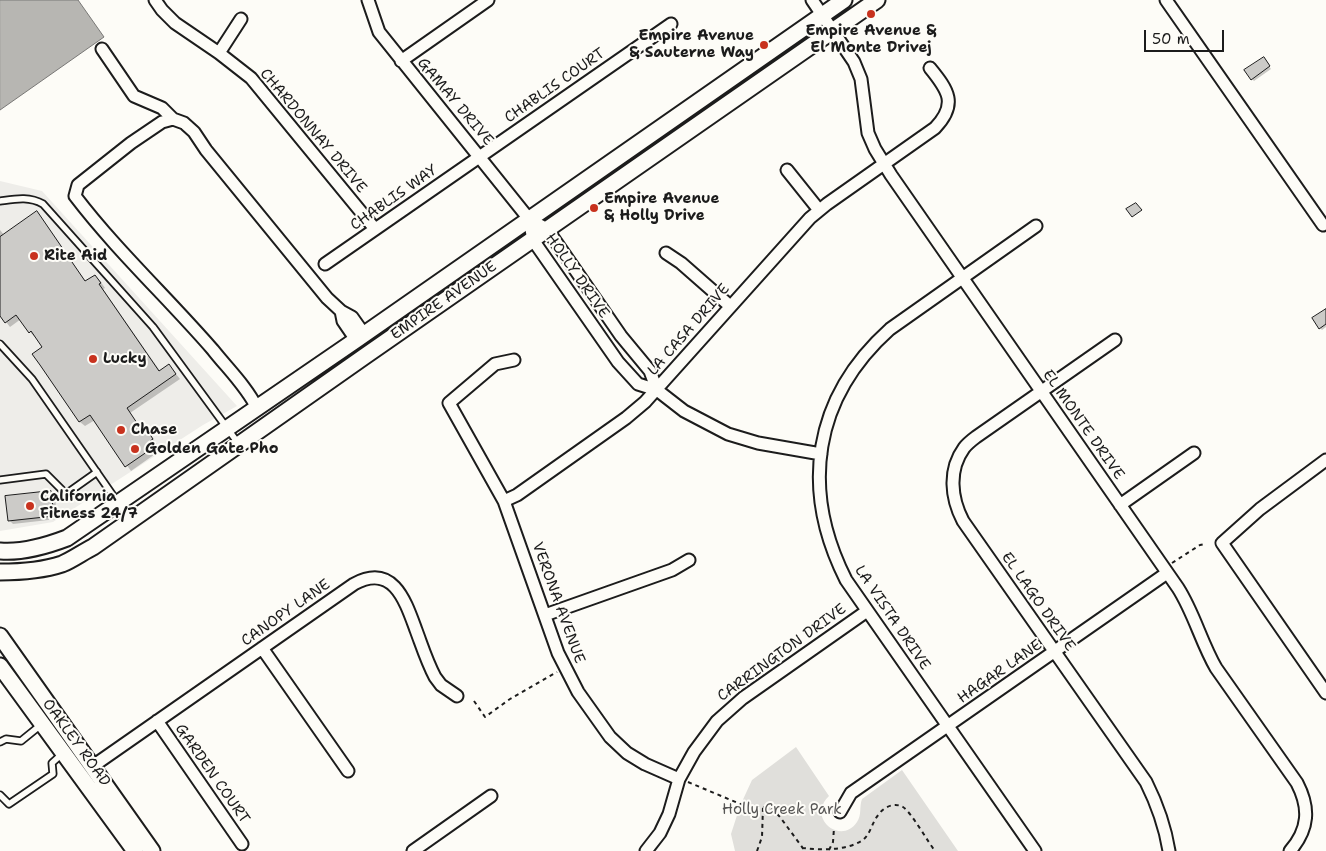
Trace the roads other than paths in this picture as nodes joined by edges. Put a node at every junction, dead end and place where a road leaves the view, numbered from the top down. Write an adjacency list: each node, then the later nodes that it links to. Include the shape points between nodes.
1 (155, 0): 13 (street, CHARDONNAY DRIVE, via 175,23)
2 (368, 0): 14 (street, GAMAY DRIVE, via 379,32)
3 (488, 0): 14 (street)
4 (812, 0): 8 (street, EL MONTE DRIVE)
5 (844, 0): 8 (main road, EMPIRE AVENUE)
6 (877, 0): 11 (main road, EMPIRE AVENUE)
7 (1166, 0): 23 (street)
8 (823, 15): 11 (street, EL MONTE DRIVE); 22 (main road, EMPIRE AVENUE)
9 (241, 19): 13 (street)
10 (671, 24): 17 (street, CHABLIS COURT)
11 (833, 31): 18 (street, EL MONTE DRIVE, via 854,62 861,79 868,133); 26 (main road, EMPIRE AVENUE)
12 (102, 49): 16 (street, via 134,96 162,108)
13 (219, 53): 25 (street, CHARDONNAY DRIVE, via 251,78)
14 (401, 61): 17 (street, GAMAY DRIVE)
15 (930, 68): 18 (street, LA CASA DRIVE, via 945,86 948,99 943,120)
16 (174, 119): 32 (street, via 194,132 217,164 341,311 352,317); 39 (street, via 162,122 105,163 78,185 75,196 126,257 195,330 242,385)
17 (480, 156): 22 (street, GAMAY DRIVE); 25 (street, CHABLIS WAY)
18 (884, 165): 21 (street, LA CASA DRIVE); 30 (street, EL MONTE DRIVE)
19 (787, 170): 21 (street)
20 (0, 201): 40 (lane, via 28,198 43,204 154,327)
21 (818, 210): 31 (street, LA CASA DRIVE)
22 (530, 218): 26 (street, HOLLY DRIVE); 27 (street, HOLLY DRIVE); 32 (main road, EMPIRE AVENUE)
23 (1323, 225)
24 (1036, 226): 30 (street, LA VISTA DRIVE)
25 (375, 229): 29 (street, CHABLIS WAY)
26 (547, 230): 27 (main road, EMPIRE AVENUE); 37 (street, HOLLY DRIVE, via 621,336 650,371)
27 (533, 240): 36 (main road, EMPIRE AVENUE); 37 (street, HOLLY DRIVE, via 618,362 638,384)
28 (666, 252): 31 (street)
29 (324, 264)
30 (963, 278): 38 (street, EL MONTE DRIVE); 43 (street, LA VISTA DRIVE, via 890,329 857,364 831,412)
31 (730, 306): 37 (street, LA CASA DRIVE)
32 (360, 337): 36 (main road, via 364,347 332,370); 39 (main road, EMPIRE AVENUE)
33 (1115, 340): 38 (street, EL LAGO DRIVE)
34 (0, 344): 45 (lane, via 32,379)
35 (514, 360): 47 (street, VERONA AVENUE, via 495,364 449,403)
36 (317, 389): 41 (main road, EMPIRE AVENUE)
37 (656, 390): 43 (street, HOLLY DRIVE, via 684,411 728,434 758,444); 47 (street, LA CASA DRIVE, via 626,418)
38 (1042, 391): 49 (street, EL MONTE DRIVE); 59 (street, EL LAGO DRIVE, via 964,448 953,477 953,492 963,520)
39 (257, 408): 40 (main road, EMPIRE AVENUE)
40 (228, 428): 41 (lane); 48 (main road, EMPIRE AVENUE)
41 (240, 445): 50 (main road, EMPIRE AVENUE)
42 (1194, 453): 49 (street)
43 (821, 454): 55 (street, LA VISTA DRIVE, via 819,491 828,538 846,580)
44 (1326, 460): 61 (street, via 1260,509 1222,543)
45 (97, 472): 46 (lane, via 66,494 46,474); 48 (lane)
46 (0, 480)
47 (504, 501): 56 (street, VERONA AVENUE)
48 (118, 503): 50 (lane); 51 (main road, EMPIRE AVENUE, via 67,538 30,549)
49 (1120, 505): 53 (street, EL MONTE DRIVE)
50 (130, 520): 54 (main road, EMPIRE AVENUE, via 93,547 63,563 30,571)
51 (0, 551)
52 (689, 560): 56 (street, via 672,570)
53 (1170, 568): 59 (street, HAGAR LANE); 81 (street, EL MONTE DRIVE, via 1206,651 1303,795 1305,822 1300,839)
54 (0, 572)
55 (867, 610): 65 (street, LA VISTA DRIVE); 70 (street, CARRINGTON DRIVE, via 728,710 704,737)
56 (545, 615): 70 (street, VERONA AVENUE, via 567,672 610,737 645,764)
57 (0, 636): 68 (main road, OAKLEY ROAD)
58 (262, 648): 62 (street, CANOPY LANE, via 354,584 363,579 378,578 394,585 401,593 435,677); 63 (street, CANOPY LANE); 69 (street)
59 (1054, 652): 65 (street, HAGAR LANE); 80 (street, EL LAGO DRIVE, via 1146,782 1164,824)
60 (0, 666): 64 (main road, OAKLEY ROAD)
61 (1326, 693)
62 (457, 696)
63 (157, 721): 68 (street, CANOPY LANE); 74 (street, GARDEN COURT)
64 (42, 724): 66 (lane, via 21,741 6,739); 67 (main road, OAKLEY ROAD)
65 (947, 726): 73 (street, HAGAR LANE, via 852,793); 79 (street, LA VISTA DRIVE)
66 (0, 742)
67 (64, 753): 71 (lane, via 52,763 53,774 9,804); 75 (main road, OAKLEY ROAD)
68 (93, 766): 76 (main road, OAKLEY ROAD)
69 (348, 771)
70 (679, 779): 78 (street, CARRINGTON DRIVE, via 669,814)
71 (0, 795)
72 (491, 796): 77 (street)
73 (840, 812)
74 (242, 844)
75 (135, 851)
76 (152, 851)
77 (412, 851)
78 (646, 851)
79 (1035, 851)
80 (1169, 851)
81 (1290, 851)

